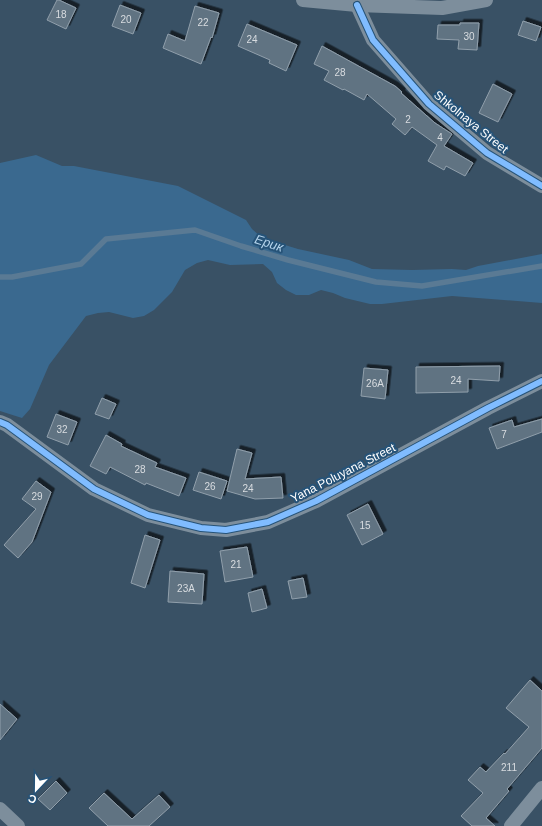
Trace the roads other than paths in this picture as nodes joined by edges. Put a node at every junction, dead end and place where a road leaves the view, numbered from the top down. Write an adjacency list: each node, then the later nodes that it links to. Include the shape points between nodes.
1 (303, 0): 3 (street)
2 (486, 0): 3 (street, via 442,8)
3 (357, 5): 4 (street, Shkolnaya Street, via 373,40 429,104 487,153)
4 (542, 186)
5 (542, 381): 6 (street, Yana Poluyana Street, via 316,501 268,522 226,530 201,528 148,515 94,489)
6 (0, 422)
7 (542, 788): 10 (street)
8 (0, 809): 9 (street)
9 (18, 826)
10 (511, 826)

